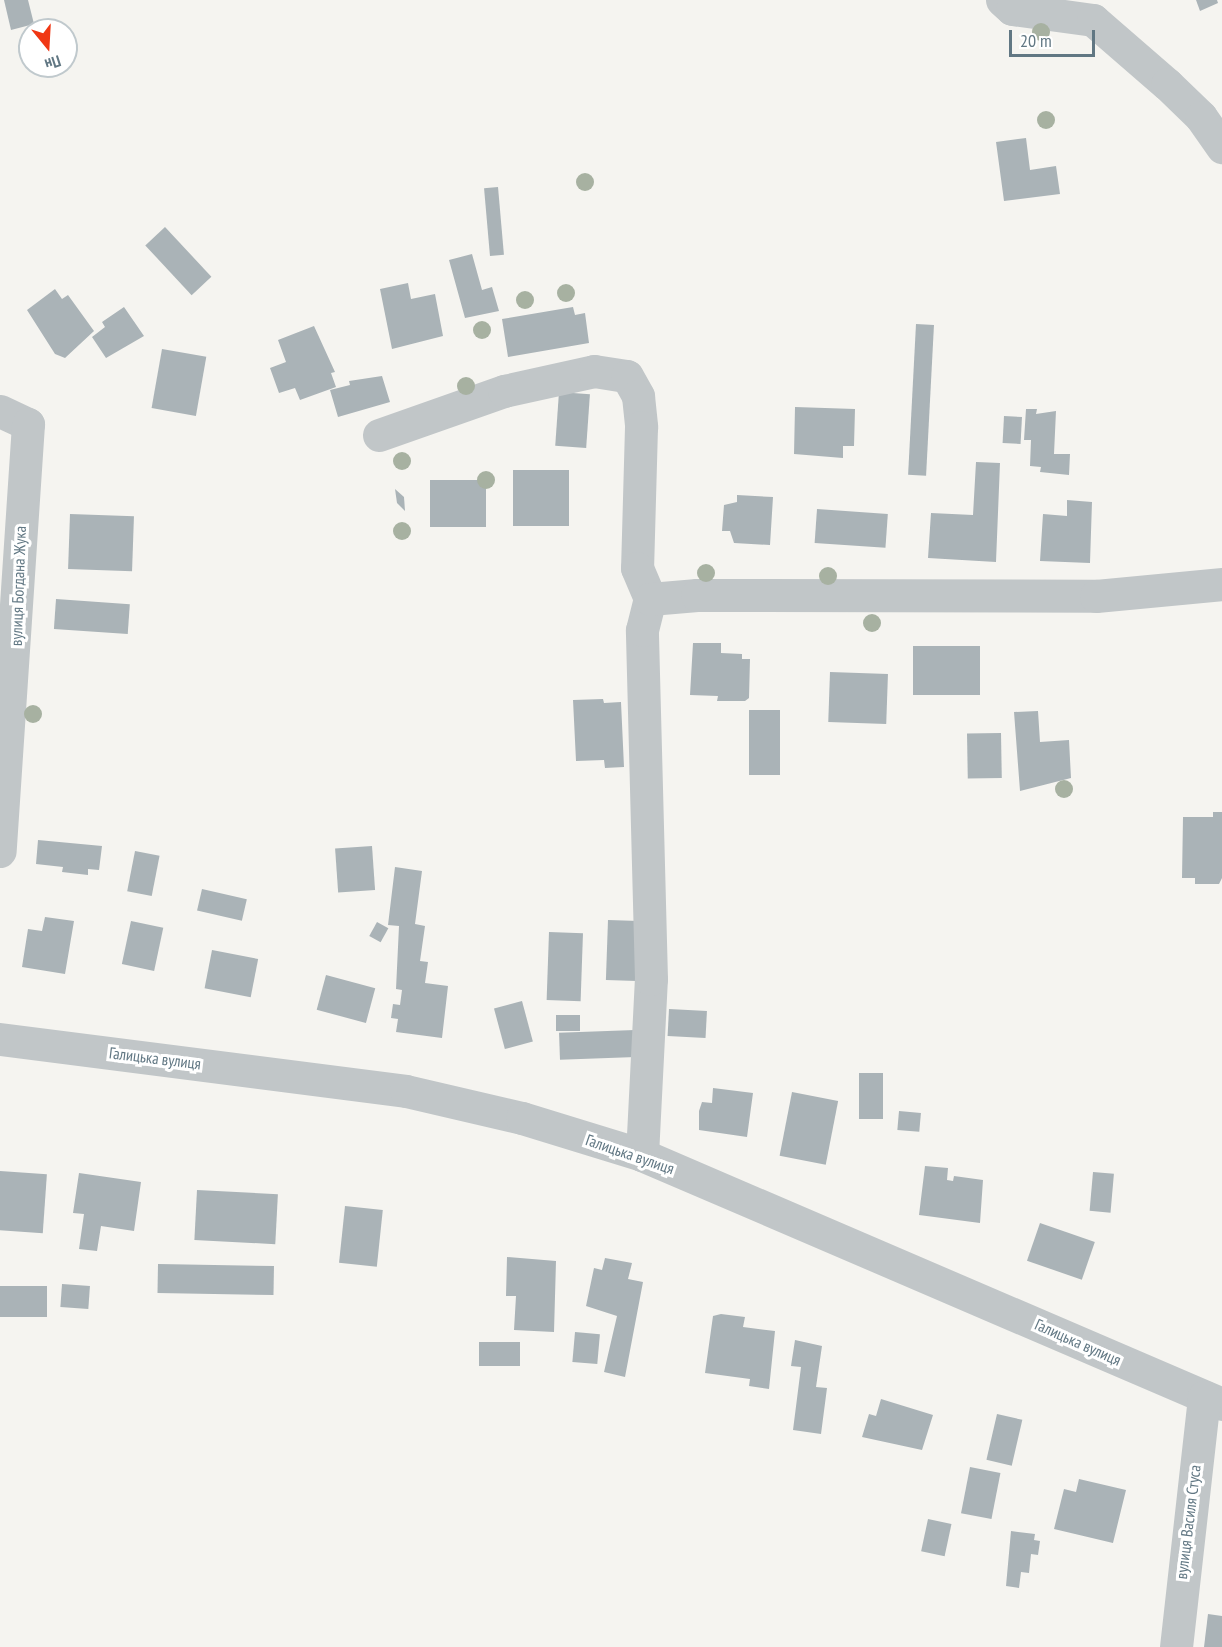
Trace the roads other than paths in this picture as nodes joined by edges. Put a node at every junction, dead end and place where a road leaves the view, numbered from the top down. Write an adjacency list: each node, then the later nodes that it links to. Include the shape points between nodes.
1 (1002, 0): 2 (street, via 1012,9 1092,20 1201,117)
2 (1222, 147)
3 (0, 411): 7 (street, вулиця Богдана Жука, via 28,424)
4 (379, 435): 6 (street, via 504,391 594,371 627,376 638,396 638,568)
5 (1222, 584): 6 (street, via 1096,596 697,595)
6 (650, 600): 9 (street, via 642,630 651,979)
7 (0, 851)
8 (0, 1038): 9 (street, Галицька вулиця, via 406,1091 522,1118)
9 (642, 1155): 10 (street, Галицька вулиця)
10 (1213, 1400): 11 (street, вулиця Василя Стуса)
11 (1176, 1647)

